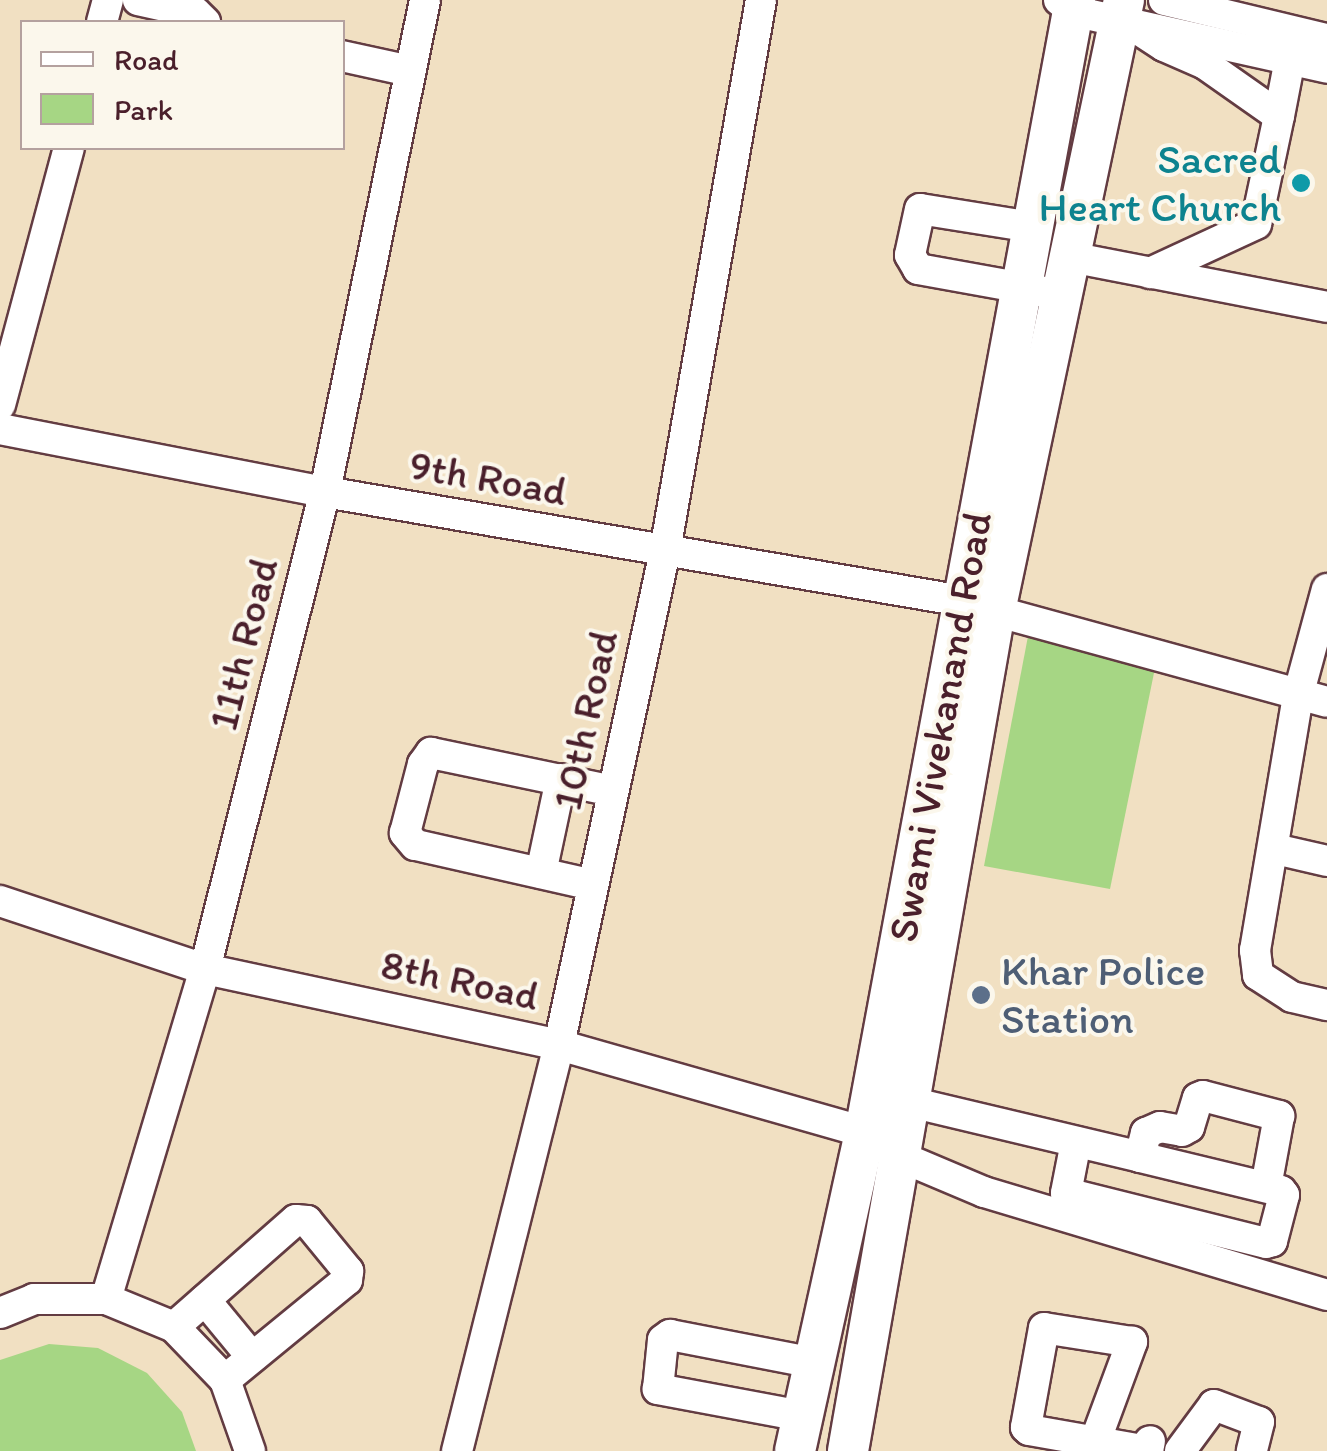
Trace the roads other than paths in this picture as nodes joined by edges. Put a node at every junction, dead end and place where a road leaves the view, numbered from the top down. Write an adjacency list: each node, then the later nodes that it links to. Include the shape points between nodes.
1 (138, 0): 7 (street)
2 (425, 0): 12 (street, 11th Road)
3 (761, 0): 23 (street, 10th Road)
4 (1164, 0): 8 (street)
5 (1069, 4): 6 (street); 15 (main road, Swami Vivekanand Road)
6 (1122, 9): 10 (street); 13 (street, via 1164,46 1204,64); 17 (main road, Swami Vivekanand Road)
7 (202, 20)
8 (1327, 39)
9 (345, 57): 12 (street)
10 (1290, 59): 11 (street); 13 (street)
11 (1327, 68)
12 (410, 70): 22 (street, 11th Road)
13 (1278, 116): 16 (street, via 1256,224)
14 (67, 150): 20 (street)
15 (1032, 227): 18 (main road, Swami Vivekanand Road); 18 (street, via 920,209 910,254 918,269)
16 (1150, 273): 17 (street); 19 (street)
17 (1066, 276): 18 (street); 25 (main road, Swami Vivekanand Road)
18 (1021, 288): 25 (main road, Swami Vivekanand Road)
19 (1327, 307)
20 (0, 405)
21 (0, 429): 22 (street, 9th Road)
22 (325, 492): 23 (street, 9th Road); 34 (street, 11th Road)
23 (664, 551): 25 (street, 9th Road); 28 (street, 10th Road)
24 (1327, 590): 26 (street)
25 (979, 606): 26 (street, 9th Road); 37 (main road, Swami Vivekanand Road); 38 (main road, Swami Vivekanand Road)
26 (1312, 699): 29 (street)
27 (561, 779): 28 (street); 31 (street); 31 (street, via 431,753 406,833 415,845)
28 (613, 791): 32 (street, 10th Road)
29 (1275, 849): 30 (street); 35 (street, via 1255,950 1258,976 1292,997)
30 (1327, 861)
31 (540, 873): 32 (street)
32 (593, 885): 36 (street, 10th Road)
33 (0, 901): 34 (street, 8th Road)
34 (205, 969): 36 (street, 8th Road); 48 (street, 11th Road)
35 (1327, 1005)
36 (559, 1044): 38 (street, 8th Road); 59 (street, 10th Road)
37 (910, 1102): 39 (street); 40 (main road, Swami Vivekanand Road)
38 (865, 1132): 40 (street, 8th Road); 45 (main road, Swami Vivekanand Road)
39 (1076, 1142): 41 (street); 44 (street, via 1066,1193)
40 (912, 1156): 46 (main road, Swami Vivekanand Road); 47 (street, 8th Road, via 984,1192)
41 (1140, 1157): 42 (street); 43 (street, via 1150,1128 1190,1127 1198,1098 1274,1114 1280,1121)
42 (1181, 1167): 43 (street); 44 (street)
43 (1266, 1187): 44 (street, via 1284,1195 1270,1242)
44 (1168, 1219)
45 (841, 1240): 46 (main road); 53 (main road, Swami Vivekanand Road)
46 (885, 1247): 60 (main road, Swami Vivekanand Road)
47 (1327, 1294)
48 (106, 1299): 50 (street, via 34,1299); 51 (street)
49 (205, 1300): 51 (street); 52 (street); 52 (street, via 296,1220 307,1221 348,1272 347,1280)
50 (0, 1313)
51 (174, 1327): 54 (street)
52 (252, 1357): 54 (street)
53 (814, 1363): 55 (main road, Swami Vivekanand Road); 55 (street, via 670,1335 663,1340 658,1389)
54 (225, 1380): 58 (street)
55 (798, 1434)
56 (1150, 1441): 57 (street, via 1148,1451)
57 (1095, 1442)
58 (250, 1451)
59 (456, 1451)
60 (848, 1451)
61 (1180, 1451): 62 (street, via 1214,1405 1259,1422)
62 (1252, 1451)

